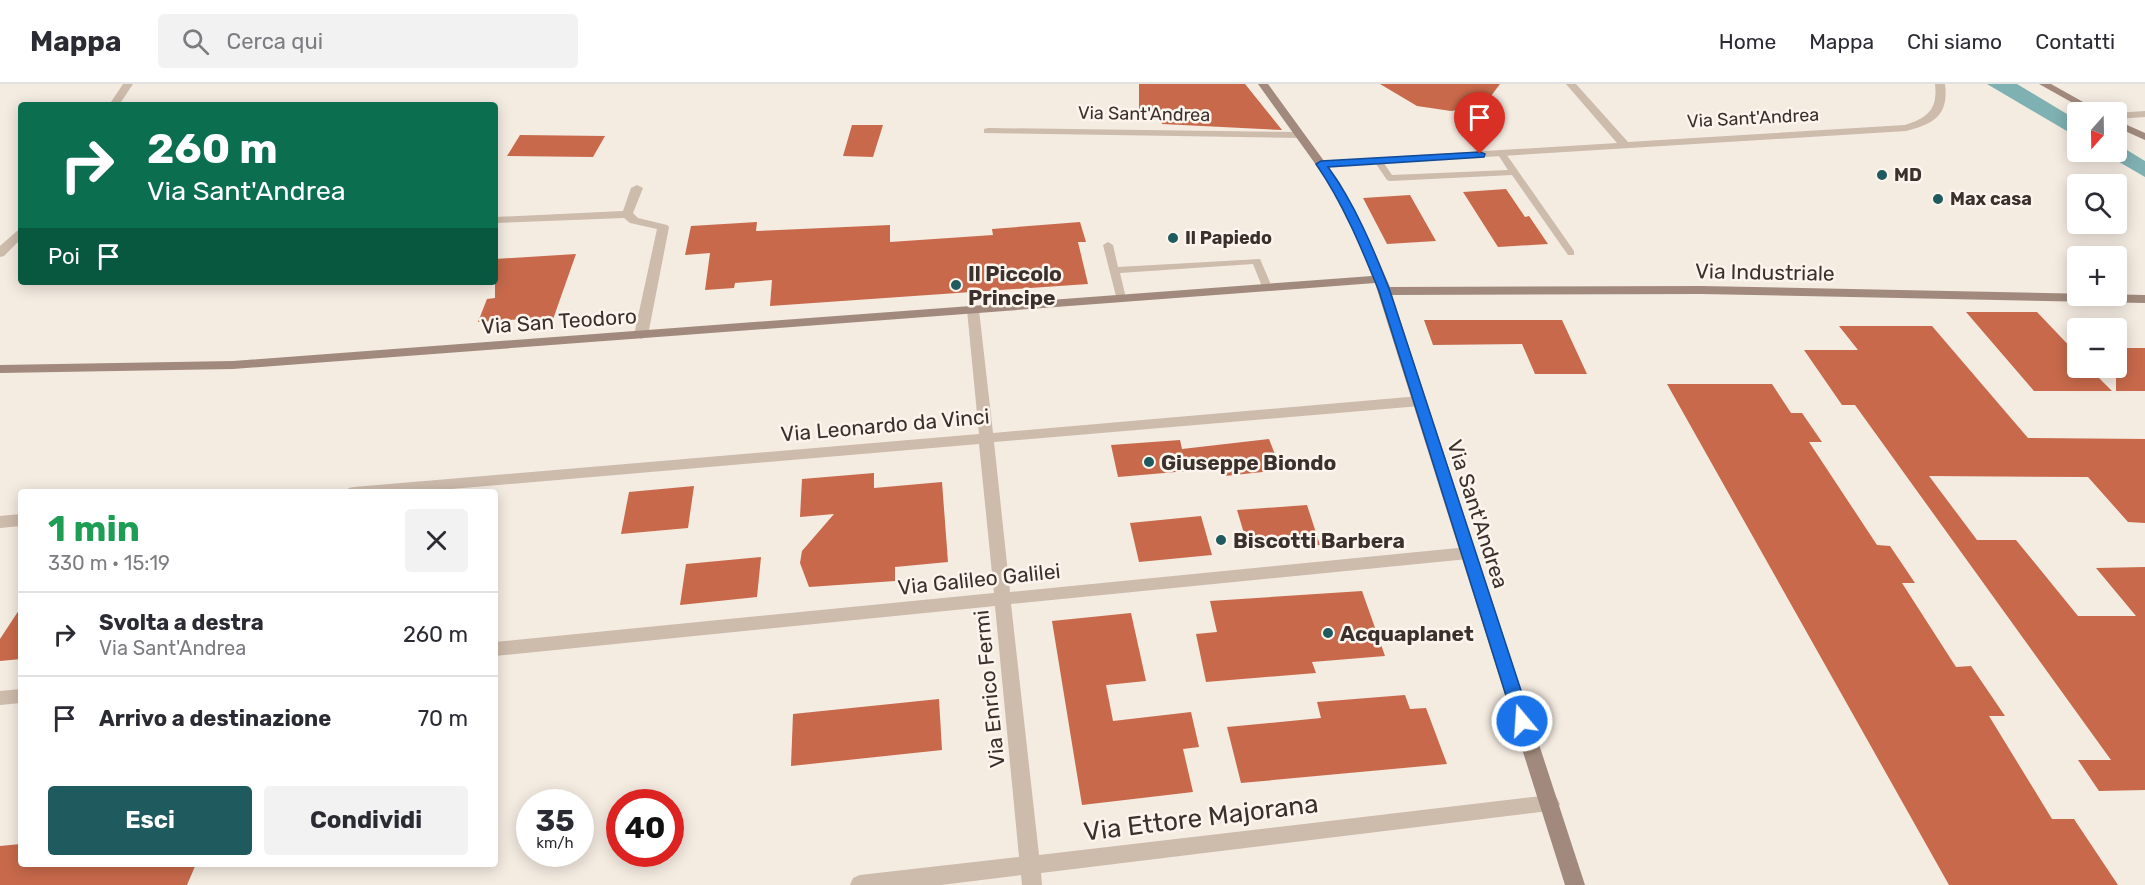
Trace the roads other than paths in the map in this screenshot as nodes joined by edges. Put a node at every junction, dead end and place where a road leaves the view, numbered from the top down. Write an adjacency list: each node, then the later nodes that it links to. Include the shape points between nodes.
1 (128, 84): 6 (street)
2 (1263, 84): 12 (street, Via Sant'Andrea)
3 (1572, 84): 14 (street)
4 (1940, 84): 14 (street, Via Sant'Andrea, via 1940,111 1905,129)
5 (2044, 84): 7 (street)
6 (116, 102)
7 (2077, 102)
8 (2145, 114): 9 (street)
9 (2127, 115)
10 (2127, 129): 13 (street)
11 (988, 131): 12 (street, Via Sant'Andrea)
12 (1299, 135): 17 (street, Via Sant'Andrea)
13 (2145, 138)
14 (1624, 146): 15 (street, Via Sant'Andrea)
15 (1500, 153): 16 (street, Via Sant'Andrea); 18 (lane)
16 (1378, 161): 17 (street, Via Sant'Andrea); 18 (lane, via 1390,178)
17 (1321, 164): 27 (street, Via Sant'Andrea, via 1363,238)
18 (1514, 172): 25 (lane)
19 (637, 189): 20 (street)
20 (627, 214): 21 (street); 32 (street, via 634,221 663,227)
21 (498, 220)
22 (18, 236): 24 (street)
23 (1108, 245): 26 (lane)
24 (0, 253)
25 (1571, 253)
26 (1114, 270): 28 (lane, via 1257,261); 29 (lane)
27 (1382, 285): 28 (street, Via San Teodoro); 30 (street, Via Industriale); 34 (street, Via Sant'Andrea)
28 (1267, 287): 29 (street, Via San Teodoro)
29 (1121, 298): 31 (street, Via San Teodoro)
30 (2145, 299)
31 (973, 309): 32 (street, Via San Teodoro); 35 (street, Via Enrico Fermi)
32 (640, 335): 33 (street, Via San Teodoro, via 233,365)
33 (0, 369)
34 (1420, 401): 35 (street, Via Leonardo da Vinci); 37 (street, Via Sant'Andrea)
35 (986, 438): 36 (street, Via Leonardo da Vinci); 38 (street, Via Enrico Fermi)
36 (389, 489)
37 (1468, 553): 38 (street, Via Galileo Galilei); 42 (street, Via Sant'Andrea)
38 (1003, 599): 39 (street, Via Galileo Galilei); 43 (street, Via Enrico Fermi)
39 (498, 649)
40 (18, 696): 41 (street)
41 (0, 698)
42 (1550, 804): 43 (street, Via Ettore Majorana); 46 (street, Via Sant'Andrea)
43 (1030, 865): 44 (street, Via Ettore Majorana); 45 (street, Via Enrico Fermi)
44 (860, 885)
45 (1032, 885)
46 (1575, 885)

